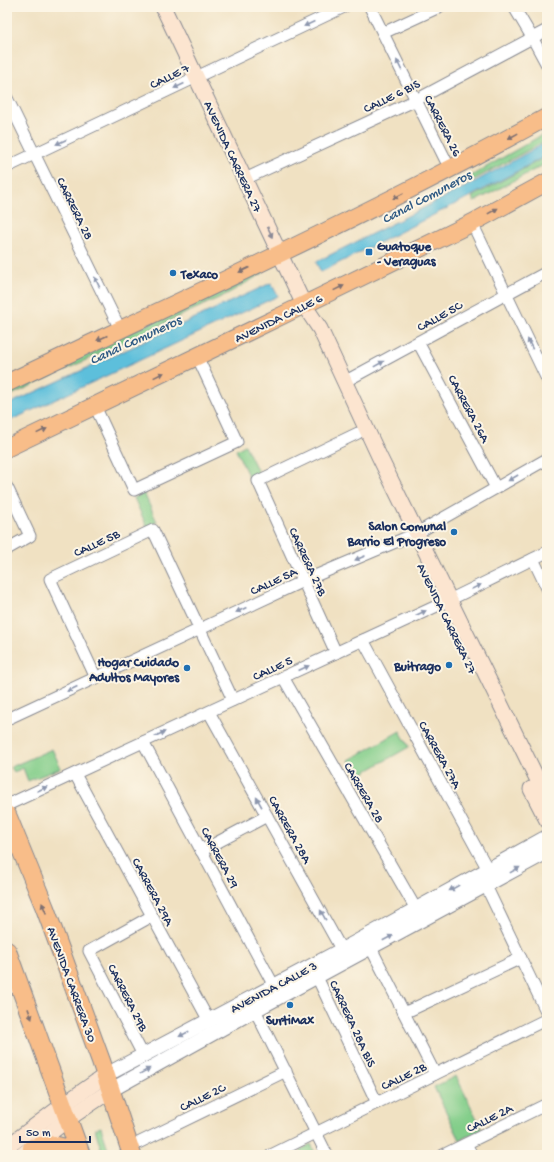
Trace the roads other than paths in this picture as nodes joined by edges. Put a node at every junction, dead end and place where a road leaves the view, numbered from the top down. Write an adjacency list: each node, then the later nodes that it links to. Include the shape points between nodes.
1 (163, 7): 10 (main road, AVENIDA CARRERA 27)
2 (344, 7): 10 (street, CALLE 7, one-way to 10)
3 (370, 7): 7 (street, CARRERA 26)
4 (439, 7): 7 (street)
5 (514, 7): 8 (street)
6 (547, 30): 8 (street, CALLE 6 BIS)
7 (383, 33): 12 (street, CARRERA 26, one-way to 7)
8 (533, 38): 9 (street); 12 (street, CALLE 6 BIS)
9 (547, 65)
10 (196, 77): 14 (street, CALLE 7, one-way to 14); 17 (main road, AVENIDA CARRERA 27)
11 (7, 98): 14 (street, CARRERA 28)
12 (416, 100): 16 (street, CARRERA 26); 17 (street, CALLE 6 BIS)
13 (547, 117): 16 (main road, one-way to 16)
14 (34, 155): 15 (street, CALLE 7); 24 (street, CARRERA 28, one-way to 14)
15 (7, 167)
16 (450, 169): 20 (main road, one-way to 20)
17 (245, 180): 20 (main road, AVENIDA CARRERA 27, one-way to 20)
18 (547, 182): 19 (main road, AVENIDA CALLE 6, one-way to 18)
19 (472, 223): 22 (street); 23 (main road, AVENIDA CALLE 6, one-way to 19)
20 (280, 254): 23 (main road, AVENIDA CARRERA 27); 24 (main road, one-way to 24)
21 (547, 272): 22 (street, CALLE 5C)
22 (506, 294): 25 (street, CALLE 5C); 27 (street, one-way to 22)
23 (304, 305): 26 (main road, AVENIDA CALLE 6); 28 (main road, AVENIDA CARRERA 27, via 320,329); 31 (main road, AVENIDA CARRERA 27, via 312,332)
24 (120, 329): 29 (main road, one-way to 29)
25 (418, 342): 28 (street, CALLE 5C, one-way to 25); 35 (street, CARRERA 26A)
26 (197, 356): 30 (main road, AVENIDA CALLE 6, one-way to 26); 30 (street, via 237,442 134,490)
27 (547, 379)
28 (344, 382): 36 (main road, AVENIDA CARRERA 27)
29 (7, 383)
30 (95, 406): 32 (main road, AVENIDA CALLE 6, one-way to 30)
31 (358, 433): 36 (main road, AVENIDA CARRERA 27); 40 (street, CARRERA 27B, via 258,481)
32 (7, 448)
33 (547, 459): 35 (street, CALLE 5A, one-way to 35)
34 (7, 487): 37 (street, via 30,536)
35 (496, 488): 36 (street, CALLE 5A)
36 (413, 535): 40 (street, CALLE 5A, one-way to 40); 42 (main road, AVENIDA CARRERA 27)
37 (7, 549)
38 (547, 552): 39 (street, CALLE 5)
39 (533, 559): 41 (street); 42 (street, CALLE 5, one-way to 39)
40 (303, 581): 43 (street, CALLE 5A, one-way to 43); 45 (street, CARRERA 27B)
41 (547, 588)
42 (445, 602): 44 (street, CALLE 5, one-way to 42); 53 (main road, AVENIDA CARRERA 27); 57 (main road, AVENIDA CARRERA 27)
43 (200, 629): 47 (street, CALLE 5A); 47 (street, CALLE 5B, via 153,530 50,579); 48 (street)
44 (363, 640): 45 (street, CALLE 5); 61 (street, CARRERA 27A)
45 (336, 653): 46 (street, CALLE 5, one-way to 45)
46 (283, 677): 48 (street, CALLE 5); 62 (street, CARRERA 28)
47 (96, 678): 50 (street, CALLE 5A, one-way to 50)
48 (233, 700): 49 (street, CALLE 5)
49 (209, 712): 51 (street, CALLE 5, one-way to 49); 56 (street, CARRERA 28A, one-way to 49)
50 (7, 719)
51 (143, 742): 52 (street, CALLE 5); 59 (street, CARRERA 29)
52 (75, 774): 54 (street, CALLE 5, one-way to 52); 63 (street, CARRERA 29A)
53 (547, 799)
54 (7, 805)
55 (7, 815): 79 (highway, AVENIDA CARRERA 30, one-way to 55, via 45,908)
56 (267, 816): 59 (street); 66 (street, CARRERA 28A, one-way to 56)
57 (547, 820)
58 (547, 837): 61 (street, AVENIDA CALLE 3)
59 (201, 851): 69 (street, CARRERA 29)
60 (547, 852): 61 (street, AVENIDA CALLE 3, one-way to 60)
61 (489, 879): 62 (street, AVENIDA CALLE 3); 67 (street, CARRERA 27A)
62 (419, 914): 64 (street, AVENIDA CALLE 3, one-way to 62); 66 (street, AVENIDA CALLE 3)
63 (152, 916): 75 (street, CARRERA 29A); 76 (street, CARRERA 29B, via 89,951)
64 (371, 948): 66 (street, AVENIDA CALLE 3); 72 (street)
65 (7, 951): 70 (highway)
66 (345, 955): 68 (street, AVENIDA CALLE 3); 69 (street, AVENIDA CALLE 3)
67 (521, 958): 72 (street); 73 (street, CARRERA 27A)
68 (317, 977): 71 (street, AVENIDA CALLE 3); 80 (street, CARRERA 28A BIS)
69 (274, 986): 75 (street, AVENIDA CALLE 3)
70 (13, 987): 82 (highway, one-way to 82)
71 (256, 1010): 77 (street); 79 (street, AVENIDA CALLE 3, one-way to 71)
72 (404, 1013): 78 (street)
73 (547, 1013)
74 (547, 1019): 78 (street, CALLE 2B)
75 (209, 1021): 76 (street, AVENIDA CALLE 3, one-way to 76)
76 (143, 1056): 79 (street, AVENIDA CALLE 3)
77 (286, 1072): 83 (street); 87 (street, CALLE 2C)
78 (435, 1074): 80 (street, CALLE 2B)
79 (109, 1083): 82 (main road, AVENIDA CALLE 3); 87 (highway, AVENIDA CARRERA 30)
80 (376, 1103): 83 (street, CALLE 2B)
81 (547, 1104): 84 (street, CALLE 2A)
82 (66, 1112): 85 (main road, AVENIDA CALLE 3); 86 (main road, AVENIDA CALLE 3); 89 (highway)
83 (316, 1133): 90 (street, CALLE 2B); 91 (street)
84 (466, 1144): 92 (street, CALLE 2A); 93 (street)
85 (7, 1147)
86 (27, 1151): 88 (highway, via 51,1144 67,1148)
87 (131, 1151)
88 (78, 1155)
89 (82, 1155)
90 (271, 1155)
91 (327, 1155)
92 (443, 1155)
93 (472, 1155)

